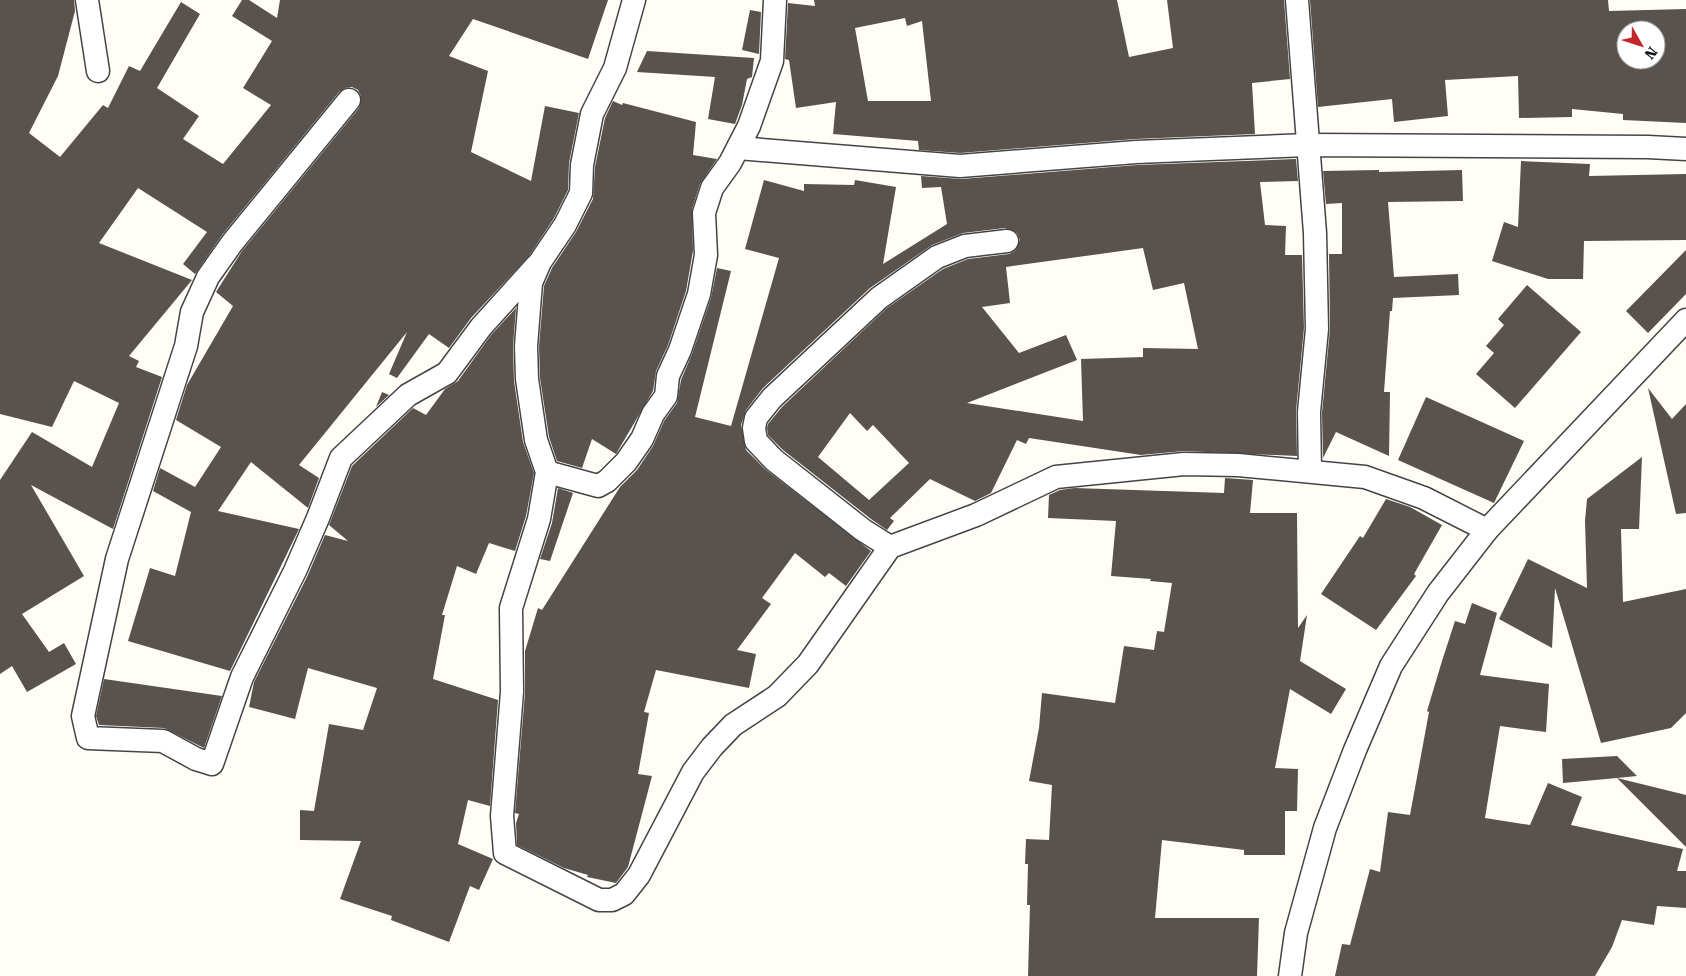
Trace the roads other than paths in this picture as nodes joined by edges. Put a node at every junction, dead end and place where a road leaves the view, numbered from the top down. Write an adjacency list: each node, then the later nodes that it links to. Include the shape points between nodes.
1 (87, 0): 5 (street)
2 (634, 0): 11 (street, via 615,68 592,114 582,165 581,193 565,225)
3 (774, 0): 8 (street, via 772,61)
4 (1297, 0): 7 (street)
5 (98, 71)
6 (349, 100): 11 (street, via 232,243 208,278 192,312 186,346 117,559 83,716 88,738 163,741 212,764 242,677 298,562 341,458 408,395 447,372 481,327)
7 (1308, 145): 8 (street, via 1136,152 960,166); 9 (street); 13 (street, via 1315,234 1317,329 1309,412)
8 (738, 148): 14 (street, via 712,188 704,213 706,255 698,294 668,376 666,396 653,414 642,439 626,462 598,486)
9 (1686, 149)
10 (1007, 241): 16 (street, via 965,246 937,257 879,298 772,398 756,418 756,441 774,460 863,530)
11 (540, 262): 14 (street, via 531,283 527,379 536,440)
12 (1686, 320): 15 (street)
13 (1310, 471): 15 (street, via 1365,477 1424,498); 16 (street, via 1184,464 1056,477 976,515)
14 (547, 472): 16 (street, via 539,519 511,608 512,692 502,816 505,853 599,900 612,900 624,894 639,875 693,772 712,747 733,725 788,686 808,664)
15 (1487, 530): 17 (street, via 1438,593 1391,666 1354,750 1325,828 1296,934)
16 (890, 547)
17 (1290, 976)

